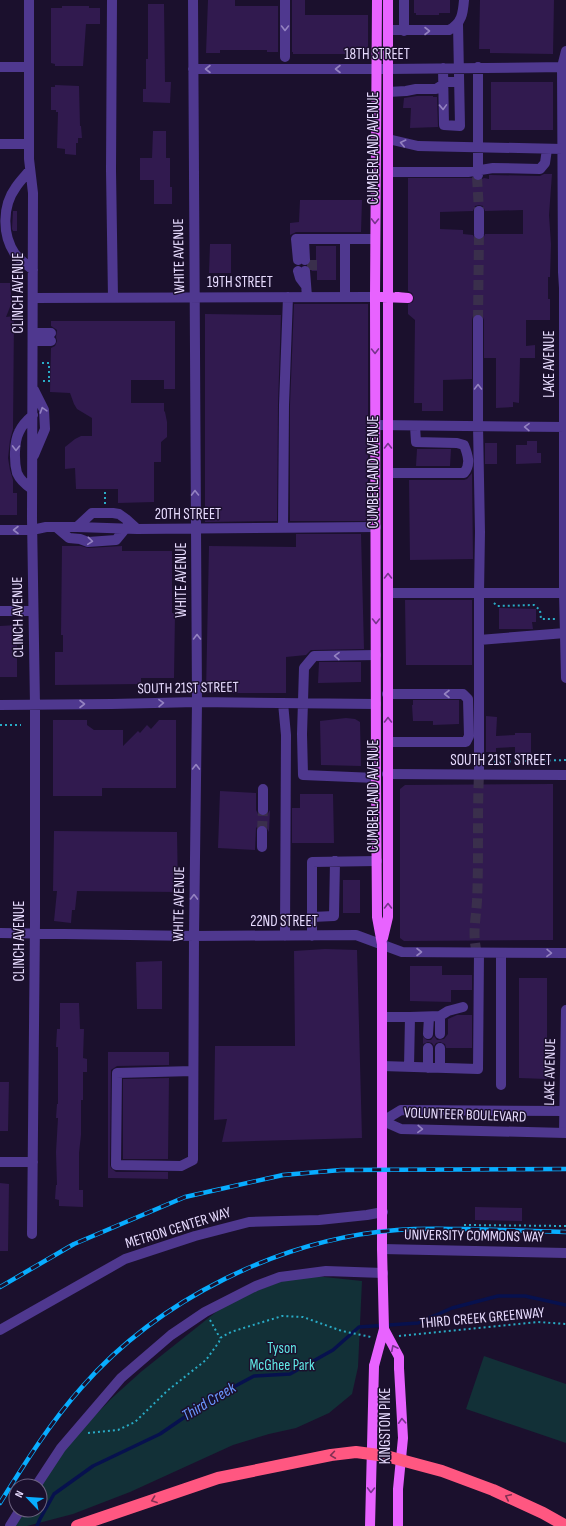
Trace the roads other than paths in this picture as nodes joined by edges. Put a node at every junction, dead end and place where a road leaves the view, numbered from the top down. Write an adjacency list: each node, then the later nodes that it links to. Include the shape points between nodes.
1 (29, 0): 15 (street, CLINCH AVENUE)
2 (112, 0): 50 (street)
3 (193, 0): 20 (street, WHITE AVENUE)
4 (285, 0): 13 (street, one-way to 13)
5 (377, 0): 21 (main road, CUMBERLAND AVENUE)
6 (388, 0): 10 (main road, CUMBERLAND AVENUE)
7 (404, 0): 11 (street)
8 (464, 0): 9 (street, via 463,14)
9 (458, 24): 11 (street, one-way to 9, via 450,30); 16 (street)
10 (388, 30): 11 (street); 22 (main road, CUMBERLAND AVENUE)
11 (404, 31)
12 (566, 52): 18 (street, LAKE AVENUE)
13 (285, 57)
14 (0, 67): 15 (street)
15 (29, 67): 28 (street, CLINCH AVENUE)
16 (459, 67): 17 (street, 18TH STREET); 19 (street, 18TH STREET); 23 (street)
17 (478, 67): 18 (street, 18TH STREET); 29 (street)
18 (564, 67): 31 (street, LAKE AVENUE)
19 (443, 68): 22 (street, 18TH STREET); 24 (street)
20 (193, 69): 21 (street, 18TH STREET, one-way to 20); 43 (street, WHITE AVENUE)
21 (377, 69): 22 (street, 18TH STREET); 39 (main road, CUMBERLAND AVENUE, one-way to 39)
22 (388, 69): 25 (main road, CUMBERLAND AVENUE)
23 (460, 82): 24 (street); 24 (street, one-way to 23, via 444,125 460,126)
24 (442, 84): 25 (street, via 436,89 416,88)
25 (388, 92): 26 (main road, CUMBERLAND AVENUE)
26 (388, 139): 29 (street, one-way to 26, via 418,146); 33 (main road, CUMBERLAND AVENUE)
27 (0, 144): 28 (street)
28 (29, 144): 32 (street, CLINCH AVENUE)
29 (478, 148): 30 (street); 34 (street)
30 (547, 149): 31 (street); 34 (street, via 545,162 540,168 493,168)
31 (563, 149): 40 (street, LAKE AVENUE)
32 (30, 170): 41 (street, CLINCH AVENUE, via 33,193); 41 (street, via 11,194 6,211 6,231 15,253)
33 (388, 172): 34 (street); 48 (main road, CUMBERLAND AVENUE)
34 (478, 174)
35 (479, 211): 36 (street)
36 (479, 234)
37 (308, 239): 37 (street, via 305,260 296,238); 38 (street)
38 (345, 239): 39 (street); 46 (street)
39 (375, 239): 47 (main road, CUMBERLAND AVENUE)
40 (564, 242): 61 (street, LAKE AVENUE)
41 (33, 270): 49 (street, CLINCH AVENUE)
42 (305, 271): 45 (street, via 300,278 306,286)
43 (194, 297): 44 (street, 19TH STREET); 50 (street, 19TH STREET); 68 (street, WHITE AVENUE, one-way to 43)
44 (288, 297): 45 (street, 19TH STREET); 69 (street)
45 (307, 297): 46 (street, 19TH STREET)
46 (345, 297): 47 (street, 19TH STREET)
47 (375, 297): 48 (main road); 57 (main road, CUMBERLAND AVENUE, one-way to 57)
48 (387, 297): 51 (main road); 58 (main road, CUMBERLAND AVENUE)
49 (34, 298): 50 (street, 19TH STREET); 53 (street, CLINCH AVENUE)
50 (112, 298)
51 (408, 298)
52 (478, 320): 60 (street, one-way to 52)
53 (33, 337): 54 (street); 55 (street, CLINCH AVENUE)
54 (51, 337)
55 (33, 388): 56 (street, CLINCH AVENUE); 62 (street, one-way to 55, via 46,429 44,410)
56 (33, 415): 62 (street, CLINCH AVENUE); 64 (street, one-way to 64, via 23,424 16,439 17,474)
57 (376, 425): 58 (street); 67 (main road, CUMBERLAND AVENUE)
58 (388, 425): 59 (street); 63 (main road, CUMBERLAND AVENUE, one-way to 58)
59 (415, 426): 60 (street); 63 (street, via 416,442 464,445 468,456 468,468 464,473)
60 (478, 426): 61 (street, one-way to 60); 76 (street)
61 (565, 427): 77 (street, LAKE AVENUE)
62 (32, 459): 64 (street, CLINCH AVENUE)
63 (388, 473): 70 (main road, CUMBERLAND AVENUE)
64 (32, 489): 74 (street, CLINCH AVENUE)
65 (56, 527): 66 (street, 20TH STREET); 71 (street, one-way to 71, via 68,538 88,542 116,540); 74 (street, 20TH STREET)
66 (76, 527): 71 (street, 20TH STREET); 72 (street, via 92,513 113,512)
67 (376, 527): 69 (street, 20TH STREET); 70 (main road); 82 (main road, CUMBERLAND AVENUE, one-way to 82)
68 (196, 528): 69 (street, 20TH STREET); 72 (street, 20TH STREET); 85 (street, WHITE AVENUE, one-way to 68)
69 (283, 528)
70 (388, 528): 75 (main road, CUMBERLAND AVENUE, one-way to 70)
71 (125, 529): 72 (street, 20TH STREET)
72 (137, 529)
73 (0, 530): 74 (street, 20TH STREET, one-way to 73)
74 (32, 530): 79 (street, CLINCH AVENUE)
75 (388, 593): 76 (street); 84 (main road, CUMBERLAND AVENUE)
76 (479, 593): 77 (street); 81 (street)
77 (565, 593): 80 (street, LAKE AVENUE)
78 (0, 611): 79 (street)
79 (33, 611): 90 (street, CLINCH AVENUE)
80 (565, 633): 81 (street); 83 (street, LAKE AVENUE)
81 (479, 640): 93 (street)
82 (376, 655): 87 (street, one-way to 87, via 314,656 304,668); 88 (main road, CUMBERLAND AVENUE)
83 (566, 678)
84 (388, 699): 88 (main road); 91 (main road, CUMBERLAND AVENUE, one-way to 84); 91 (street, one-way to 84, via 466,742 469,736 468,699 462,694)
85 (197, 702): 86 (street, SOUTH 21ST STREET); 90 (street, SOUTH 21ST STREET, one-way to 85); 105 (street, WHITE AVENUE, one-way to 85)
86 (283, 703): 87 (street, SOUTH 21ST STREET); 106 (street, via 286,735)
87 (303, 703): 88 (street, SOUTH 21ST STREET); 95 (street, via 303,775)
88 (376, 704): 95 (main road, CUMBERLAND AVENUE)
89 (0, 705): 90 (street, SOUTH 21ST STREET)
90 (35, 705): 104 (street, CLINCH AVENUE)
91 (388, 742): 92 (main road, CUMBERLAND AVENUE)
92 (387, 774): 93 (street, SOUTH 21ST STREET); 108 (main road, CUMBERLAND AVENUE, one-way to 92, via 388,917)
93 (479, 774): 94 (street, SOUTH 21ST STREET)
94 (566, 775)
95 (376, 778): 101 (main road, CUMBERLAND AVENUE)
96 (262, 789): 97 (street)
97 (263, 810)
98 (262, 831): 99 (street)
99 (262, 847)
100 (335, 861): 101 (street); 102 (street, via 334,916); 102 (street, via 312,862)
101 (377, 861): 108 (main road, CUMBERLAND AVENUE, via 378,917)
102 (312, 917): 107 (street)
103 (0, 933): 104 (street, 22ND STREET)
104 (35, 934): 105 (street, 22ND STREET); 133 (street, CLINCH AVENUE)
105 (194, 936): 106 (street, 22ND STREET); 126 (street, WHITE AVENUE)
106 (285, 936): 107 (street, 22ND STREET)
107 (312, 936): 108 (street, 22ND STREET, via 356,936)
108 (382, 944): 109 (street, 22ND STREET, one-way to 109, via 402,952); 117 (main road, CUMBERLAND AVENUE)
109 (479, 952): 110 (street, 22ND STREET); 125 (street, via 478,1070)
110 (501, 953): 111 (street, 22ND STREET, one-way to 111); 127 (street)
111 (566, 953)
112 (463, 1007): 114 (street)
113 (566, 1010): 128 (street, LAKE AVENUE)
114 (440, 1016): 116 (street); 119 (street)
115 (410, 1017): 116 (street); 117 (street); 123 (street)
116 (428, 1017): 118 (street)
117 (382, 1018): 122 (main road, CUMBERLAND AVENUE)
118 (428, 1034)
119 (440, 1034)
120 (428, 1048): 124 (street)
121 (440, 1048): 125 (street)
122 (382, 1066): 123 (street); 129 (main road, CUMBERLAND AVENUE)
123 (409, 1067): 124 (street)
124 (428, 1068): 125 (street)
125 (440, 1068)
126 (193, 1071): 126 (street, WHITE AVENUE, via 193,1160 181,1166 116,1165 117,1073)
127 (501, 1085)
128 (565, 1111): 129 (street, VOLUNTEER BOULEVARD, via 401,1110); 130 (street, LAKE AVENUE)
129 (383, 1121): 130 (street, VOLUNTEER BOULEVARD, one-way to 130, via 401,1129); 131 (main road, CUMBERLAND AVENUE)
130 (565, 1133)
131 (383, 1146): 134 (main road, KINGSTON PIKE)
132 (0, 1162): 133 (street)
133 (33, 1162): 135 (street, CLINCH AVENUE)
134 (383, 1212): 136 (main road, KINGSTON PIKE); 140 (street, METRON CENTER WAY, via 319,1220 249,1222 196,1236 125,1260)
135 (32, 1234)
136 (382, 1249): 137 (street, UNIVERSITY COMMONS WAY); 138 (main road, KINGSTON PIKE)
137 (566, 1253)
138 (383, 1273): 139 (main road, KINGSTON PIKE); 143 (street, via 326,1271 280,1277 205,1312 171,1335 121,1378 61,1448)
139 (384, 1329): 141 (main road, KINGSTON PIKE, bridge, via 374,1366); 142 (main road, KINGSTON PIKE, one-way to 139, bridge, via 403,1438 398,1357)
140 (0, 1330)
141 (371, 1454): 142 (highway); 144 (highway, one-way to 144, via 356,1452 331,1455 218,1478); 145 (main road, KINGSTON PIKE, one-way to 145)
142 (401, 1460): 146 (main road, KINGSTON PIKE); 147 (highway, one-way to 142, via 493,1490)
143 (41, 1478)
144 (77, 1526)
145 (370, 1526)
146 (398, 1526)
147 (566, 1526)

